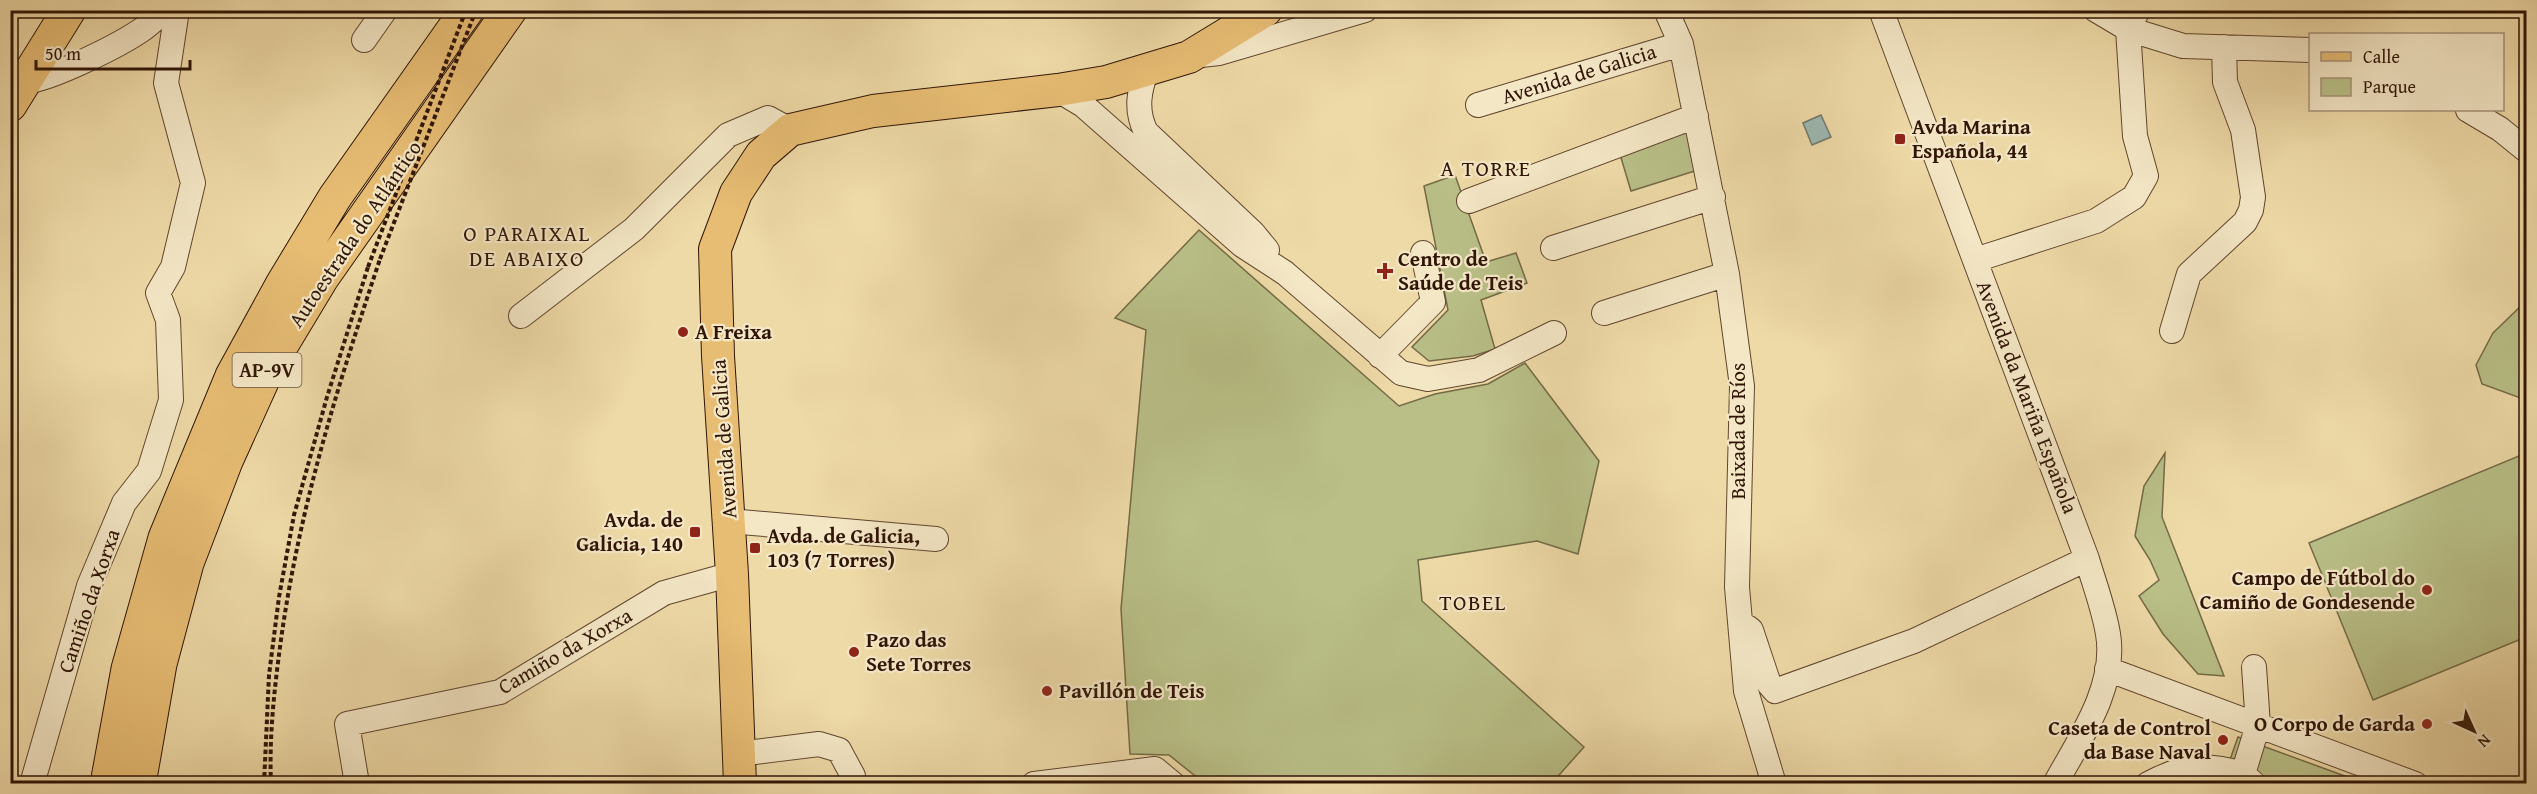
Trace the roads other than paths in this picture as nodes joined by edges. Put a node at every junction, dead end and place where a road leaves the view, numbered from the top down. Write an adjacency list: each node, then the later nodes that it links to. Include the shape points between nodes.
1 (69, 10): 19 (highway)
2 (165, 10): 19 (street, via 120,43)
3 (177, 10): 48 (street, Camiño da Xorxa, via 166,83 193,183 173,267 158,293 168,320 171,400 149,471 124,503 89,586)
4 (385, 10): 13 (street)
5 (467, 10): 49 (highway, Autoestrada do Atlántico / AP-9V, via 335,197 232,376 165,538 128,669)
6 (510, 10): 50 (highway, Autoestrada do Atlántico / AP-9V, via 322,278 269,366 226,461 187,563 160,664)
7 (1266, 10): 17 (main road, Avenida de Galicia)
8 (1365, 10): 17 (street, Avenida de Galicia)
9 (1666, 10): 14 (street, Baixada de Ríos)
10 (1881, 10): 30 (street, Avenida da Mariña Española)
11 (2096, 10): 12 (street)
12 (2133, 20): 15 (street, via 2183,46); 30 (street, via 2135,136 2146,176 2134,197 2096,221)
13 (364, 40)
14 (1681, 44): 21 (street, Avenida de Galicia); 23 (street, Baixada de Ríos)
15 (2224, 47): 16 (street); 35 (street, via 2224,82 2243,130 2252,210 2245,222 2189,274)
16 (2309, 50)
17 (1189, 57): 18 (main road, Avenida de Galicia)
18 (1148, 69): 20 (main road, Avenida de Galicia, via 1106,82); 31 (street, via 1139,90 1138,107 1146,132 1253,233)
19 (15, 90)
20 (1059, 90): 24 (main road, Avenida de Galicia, via 873,111); 31 (street, via 1083,105 1242,245)
21 (1478, 105)
22 (2470, 111): 25 (street)
23 (1696, 116): 26 (street, Baixada de Ríos); 27 (street)
24 (790, 130): 34 (street, via 768,118 728,135 634,229); 38 (main road, Avenida de Galicia, via 761,155 736,193 716,249 718,356)
25 (2526, 150)
26 (1713, 197): 28 (street); 32 (street, Baixada de Ríos)
27 (1469, 201)
28 (1553, 248)
29 (1423, 253): 37 (street, via 1433,302)
30 (1975, 260): 40 (street, Avenida da Mariña Española)
31 (1285, 273): 37 (street)
32 (1727, 274): 33 (street); 42 (street, Baixada de Ríos, via 1742,386 1737,587)
33 (1604, 314)
34 (521, 316)
35 (2172, 331)
36 (1554, 333): 37 (street, via 1479,370 1428,379 1401,373)
37 (1380, 356)
38 (729, 521): 39 (street); 41 (main road, Avenida de Galicia)
39 (936, 539)
40 (2088, 559): 42 (street, via 1914,641 1775,691 1769,684 1751,630); 44 (street, Avenida da Mariña Española, via 2109,636)
41 (732, 574): 46 (main road, Avenida de Galicia); 51 (street, Camiño da Xorxa, via 664,593 500,692 347,724)
42 (1740, 622): 55 (street, Baixada de Ríos, via 1746,691)
43 (2254, 667): 45 (street)
44 (2107, 669): 45 (street); 56 (street, Avenida da Mariña Española, via 2086,729)
45 (2258, 725): 47 (street); 58 (street)
46 (739, 769): 52 (street, via 819,744 839,750)
47 (2249, 778): 57 (street, via 2216,766 2193,766)
48 (32, 783)
49 (107, 783)
50 (139, 783)
51 (357, 783)
52 (854, 783)
53 (1034, 783): 54 (street, via 1155,769)
54 (1173, 783)
55 (1774, 783)
56 (2055, 783)
57 (2148, 783)
58 (2415, 783)

